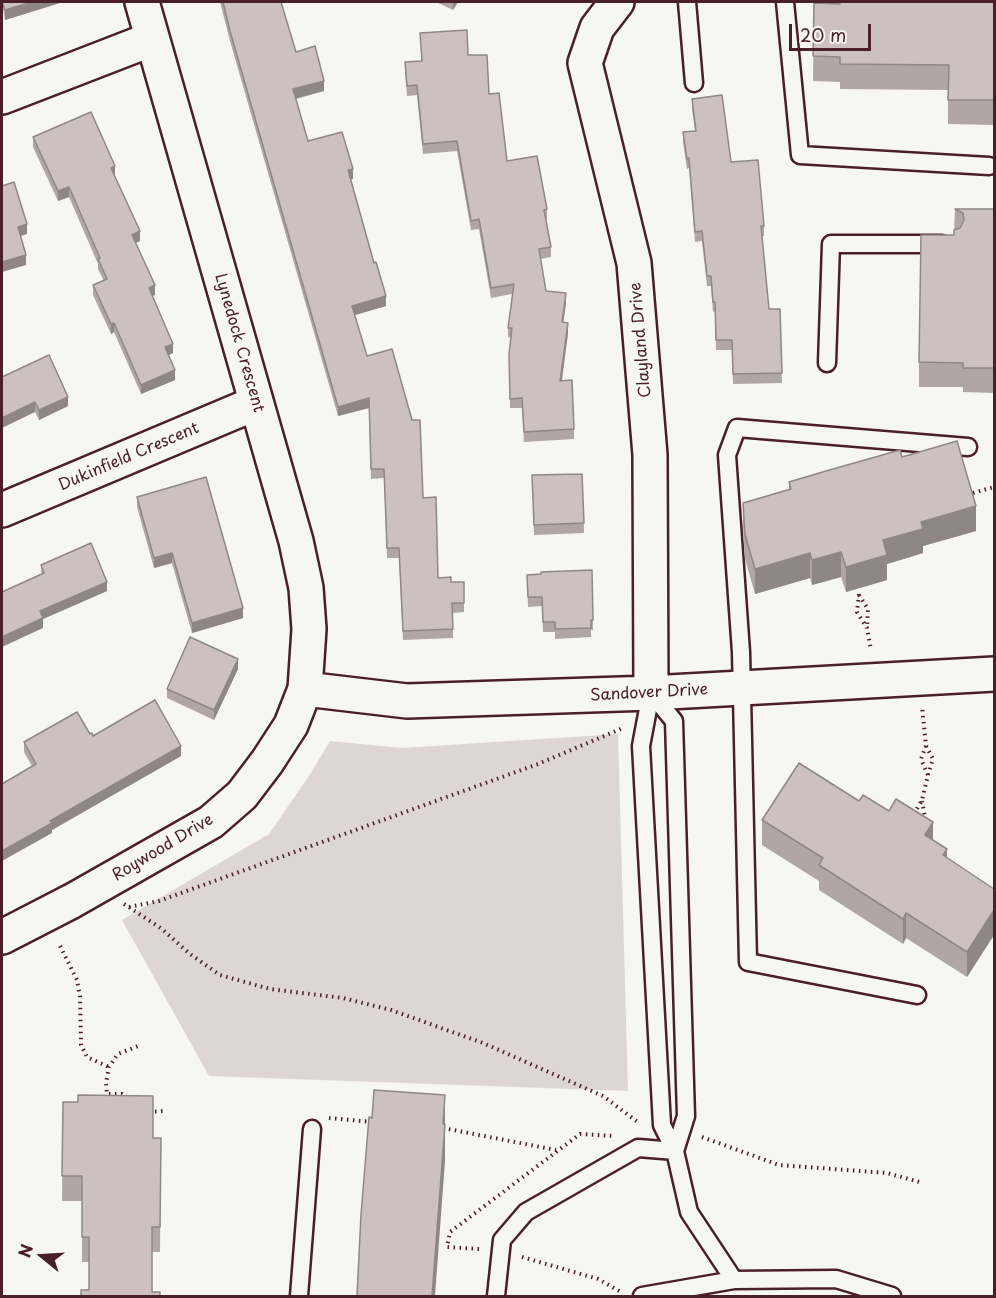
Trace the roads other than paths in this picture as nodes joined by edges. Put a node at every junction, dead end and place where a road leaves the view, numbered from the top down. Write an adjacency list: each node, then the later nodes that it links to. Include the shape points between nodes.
1 (142, 2): 5 (street, Lynedock Crescent)
2 (617, 2): 17 (street, Clayland Drive, via 597,28 585,63 634,263 650,455)
3 (687, 2): 6 (lane)
4 (785, 2): 8 (lane, via 800,155)
5 (152, 39): 7 (street); 11 (street, Lynedock Crescent)
6 (694, 83)
7 (2, 97)
8 (989, 166)
9 (954, 244): 10 (lane, via 831,244)
10 (827, 363)
11 (256, 403): 13 (street, Dukinfield Crescent); 15 (street, Lynedock Crescent, via 306,588 309,629)
12 (968, 447): 16 (lane, via 737,428 727,455)
13 (2, 510)
14 (994, 674): 16 (street, Sandover Drive)
15 (305, 688): 17 (street, Sandover Drive, via 407,702); 18 (street, Roywood Drive, via 291,725 267,762 242,795 211,822)
16 (742, 688): 17 (street, Sandover Drive); 19 (lane, via 748,962)
17 (651, 693): 21 (lane, via 641,746 662,1125); 21 (lane, via 674,721 686,1116)
18 (2, 937)
19 (917, 995)
20 (312, 1129): 23 (lane)
21 (675, 1153): 22 (lane, via 689,1212); 24 (lane, via 638,1148 526,1212 502,1240)
22 (734, 1280): 25 (lane); 26 (lane, via 836,1279)
23 (299, 1296)
24 (495, 1296)
25 (642, 1296)
26 (892, 1296)

